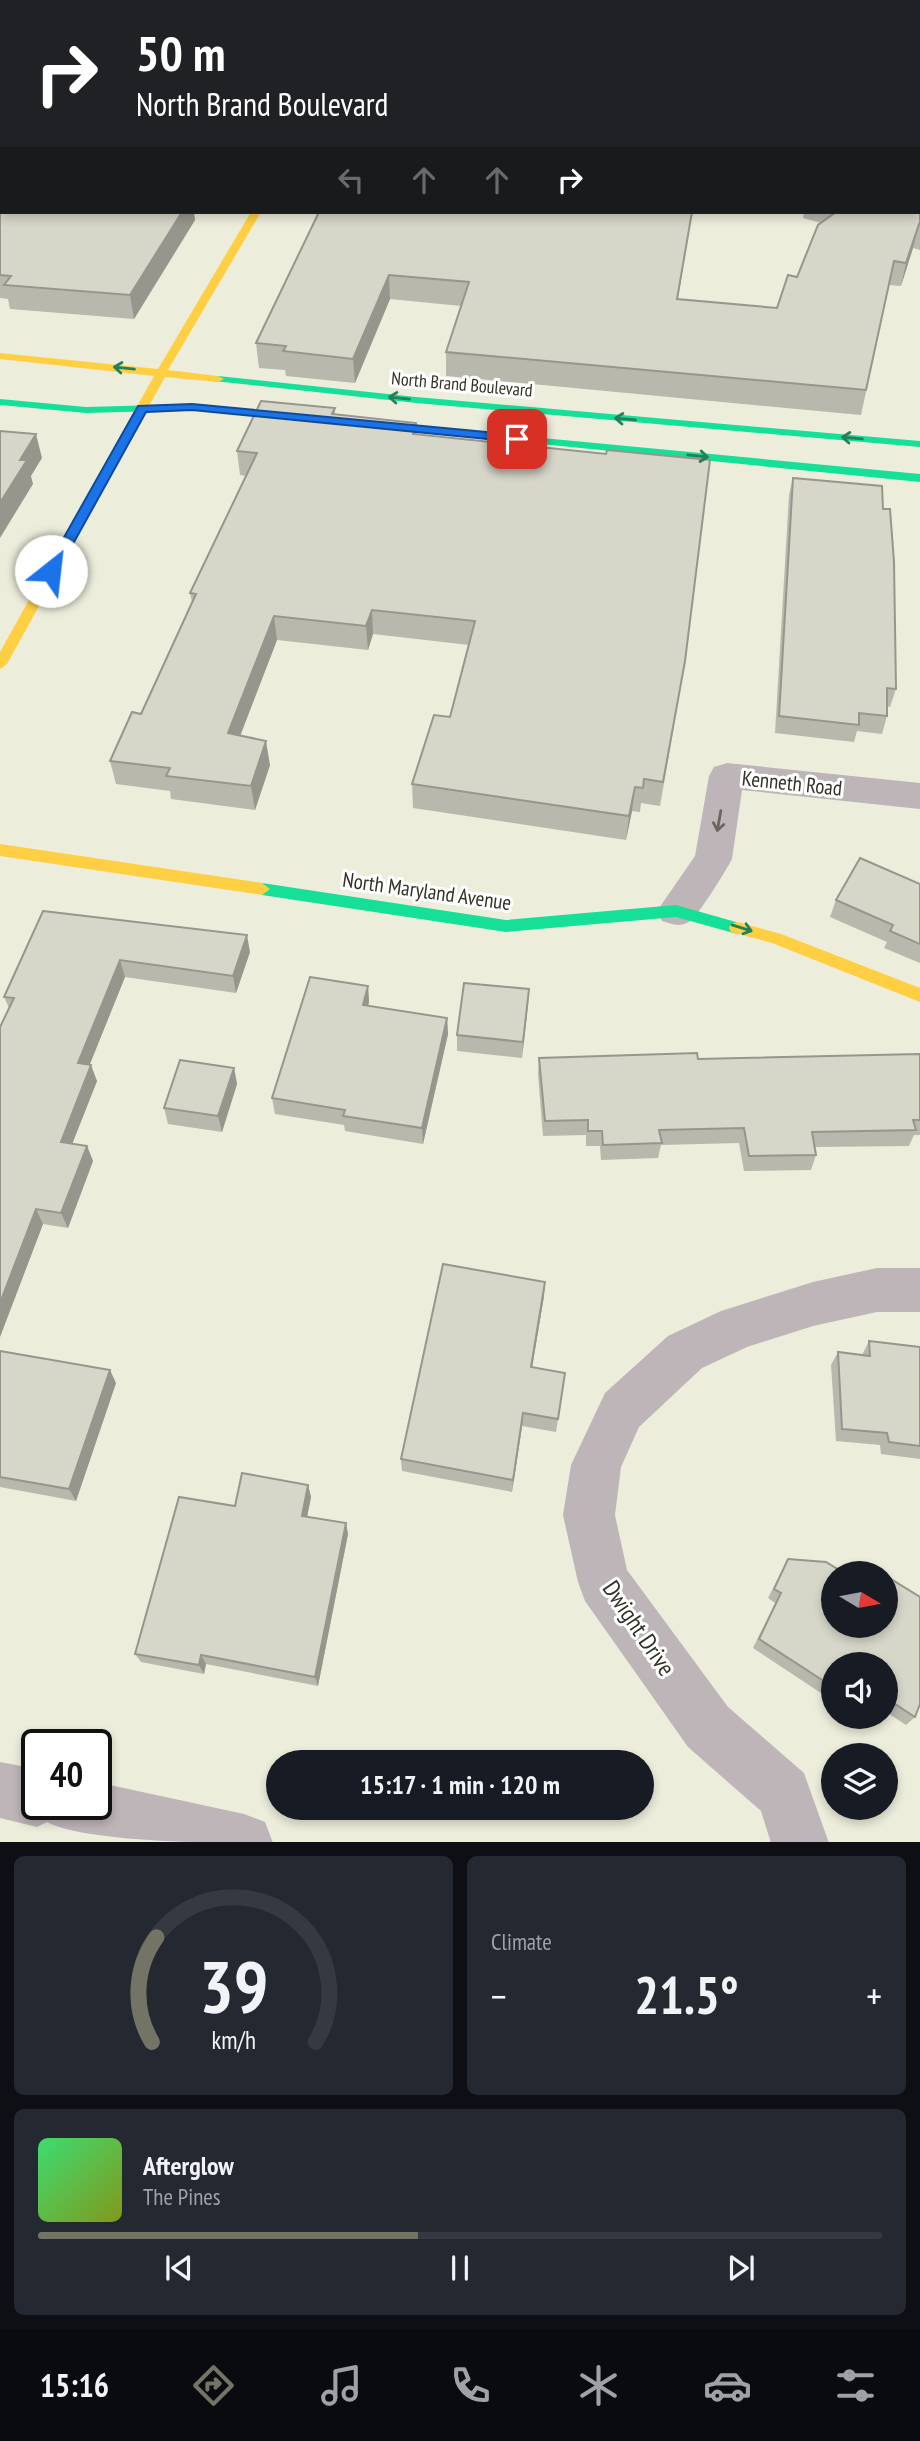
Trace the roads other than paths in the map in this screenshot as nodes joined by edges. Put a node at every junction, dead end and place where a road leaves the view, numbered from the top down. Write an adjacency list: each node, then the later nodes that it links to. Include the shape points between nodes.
1 (255, 214): 3 (street)
2 (0, 356): 3 (street, North Brand Boulevard, one-way to 2)
3 (162, 372): 5 (street); 8 (street, North Brand Boulevard, one-way to 3, via 416,400)
4 (0, 402): 5 (street, via 86,410)
5 (142, 408): 6 (street, via 192,407); 10 (street)
6 (317, 419)
7 (345, 422): 9 (street, one-way to 9)
8 (920, 444)
9 (920, 478)
10 (0, 664)
11 (920, 796): 13 (street, Kenneth Road, one-way to 13, via 727,776 713,859)
12 (0, 850): 13 (street, North Maryland Avenue, via 506,926)
13 (676, 911): 14 (street, North Maryland Avenue, one-way to 14, via 775,938)
14 (920, 995)
15 (920, 1290): 20 (street, Dwight Drive, via 877,1290 813,1304 738,1327 685,1352 622,1410 596,1465 589,1515 604,1582 708,1727 784,1793)
16 (0, 1790): 17 (street)
17 (21, 1795)
18 (112, 1814): 19 (street)
19 (239, 1842)
20 (800, 1842)

